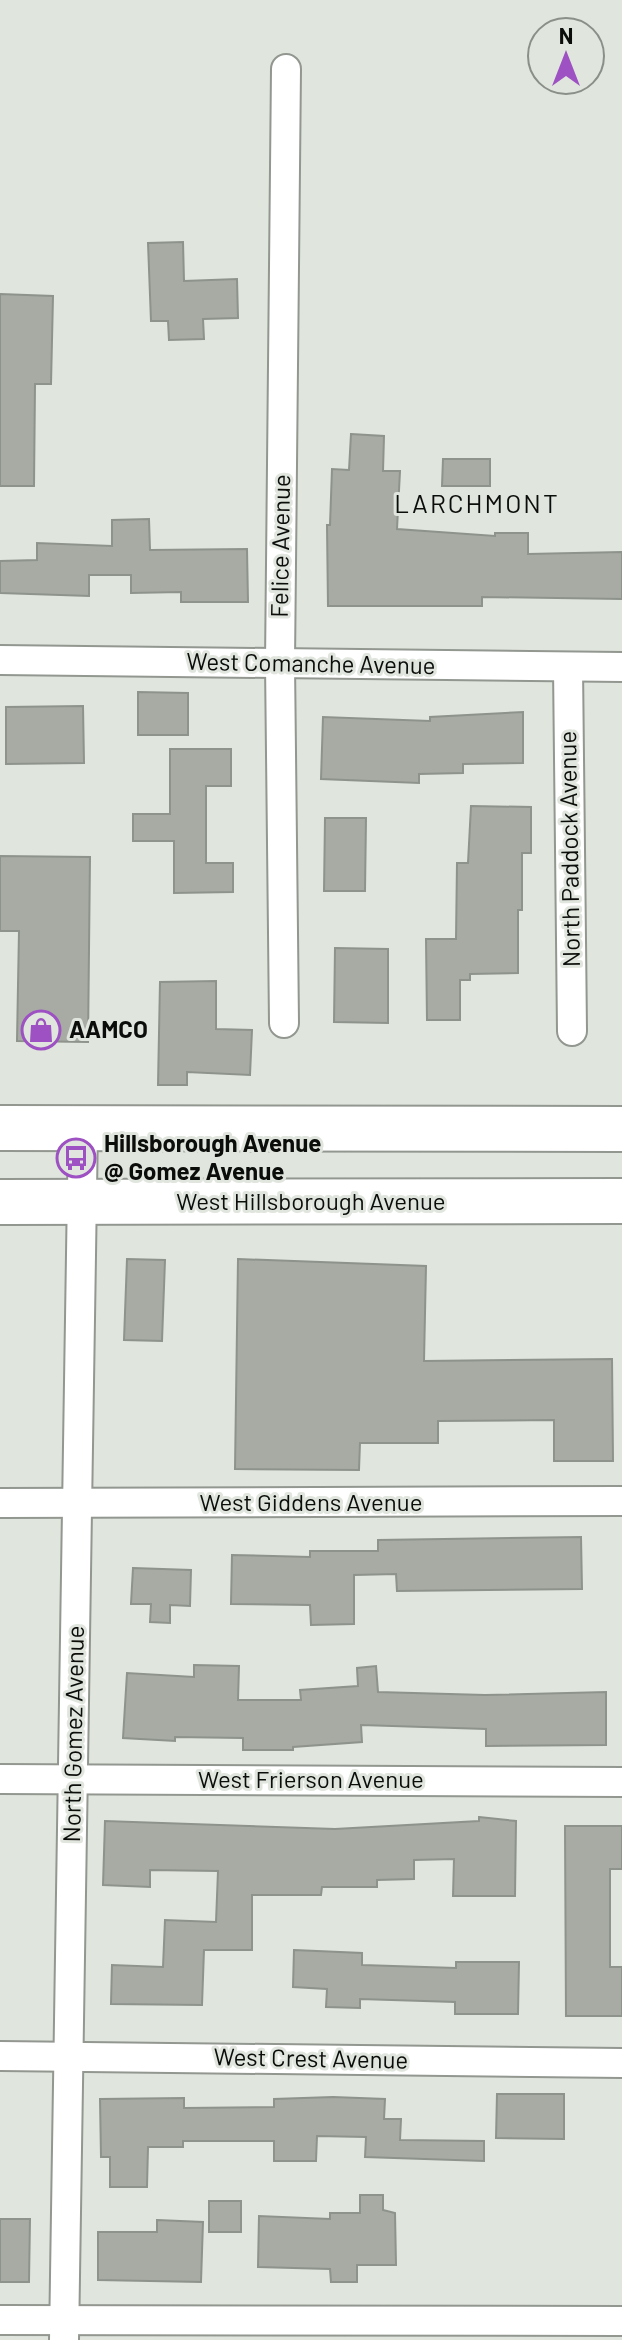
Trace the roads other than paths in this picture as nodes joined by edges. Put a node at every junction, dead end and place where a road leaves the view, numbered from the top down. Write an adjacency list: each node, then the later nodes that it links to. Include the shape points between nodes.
1 (286, 69): 3 (street, Felice Avenue)
2 (0, 660): 3 (street, West Comanche Avenue)
3 (280, 663): 4 (street, West Comanche Avenue); 6 (street, Felice Avenue)
4 (568, 667): 5 (street, West Comanche Avenue); 7 (street, North Paddock Avenue)
5 (622, 667)
6 (284, 1023)
7 (572, 1031)
8 (83, 1127): 9 (main road); 10 (main road); 13 (street, North Gomez Avenue)
9 (0, 1128)
10 (622, 1129)
11 (622, 1201): 13 (main road, West Hillsborough Avenue)
12 (0, 1202): 13 (main road, West Hillsborough Avenue)
13 (81, 1202): 16 (street, North Gomez Avenue)
14 (622, 1501): 16 (street, West Giddens Avenue)
15 (0, 1503): 16 (street, West Giddens Avenue)
16 (79, 1504): 18 (street, North Gomez Avenue)
17 (0, 1779): 18 (street, West Frierson Avenue)
18 (73, 1779): 19 (street, West Frierson Avenue); 21 (street, North Gomez Avenue)
19 (622, 1782)
20 (0, 2056): 21 (street, West Crest Avenue)
21 (68, 2056): 22 (street, West Crest Avenue); 25 (street, North Gomez Avenue)
22 (622, 2063)
23 (0, 2320): 25 (street)
24 (622, 2321): 25 (street)
25 (64, 2330)

